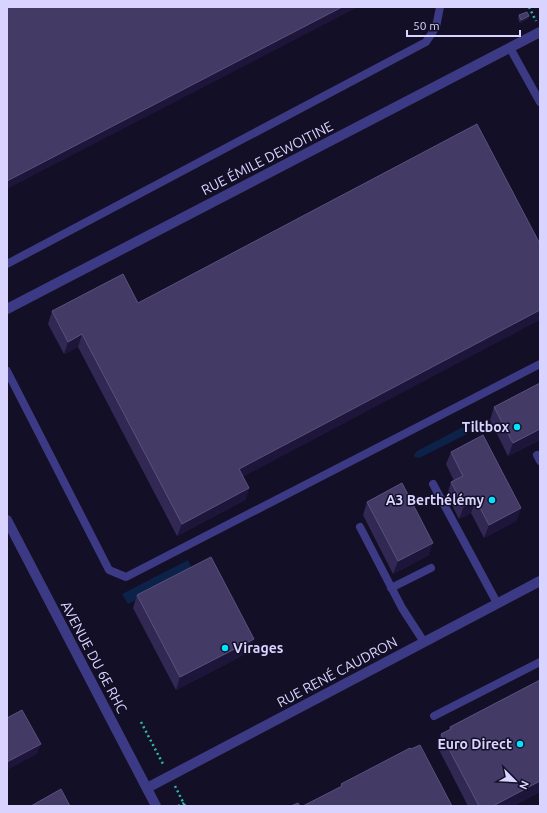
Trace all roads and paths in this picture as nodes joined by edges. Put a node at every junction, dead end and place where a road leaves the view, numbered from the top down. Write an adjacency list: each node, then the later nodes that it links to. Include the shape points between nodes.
1 (440, 7): 6 (lane, via 436,27 426,42)
2 (529, 7): 3 (path)
3 (539, 28): 4 (street, RUE ÉMILE DEWOITINE)
4 (510, 48): 5 (lane); 7 (street, RUE ÉMILE DEWOITINE)
5 (540, 102)
6 (7, 264)
7 (7, 309)
8 (540, 364): 9 (lane, via 126,577 109,570)
9 (7, 371)
10 (433, 484): 16 (lane)
11 (7, 520): 20 (street, AVENUE DU 6E RHC)
12 (360, 527): 15 (lane)
13 (431, 568): 15 (lane)
14 (540, 581): 16 (street, RUE RENÉ CAUDRON)
15 (391, 588): 17 (lane)
16 (497, 603): 17 (street, RUE RENÉ CAUDRON)
17 (424, 642): 20 (street, RUE RENÉ CAUDRON)
18 (540, 662): 19 (lane)
19 (434, 716)
20 (147, 788): 22 (street, AVENUE DU 6E RHC)
21 (184, 803): 23 (path)
22 (156, 806)
23 (178, 806)

